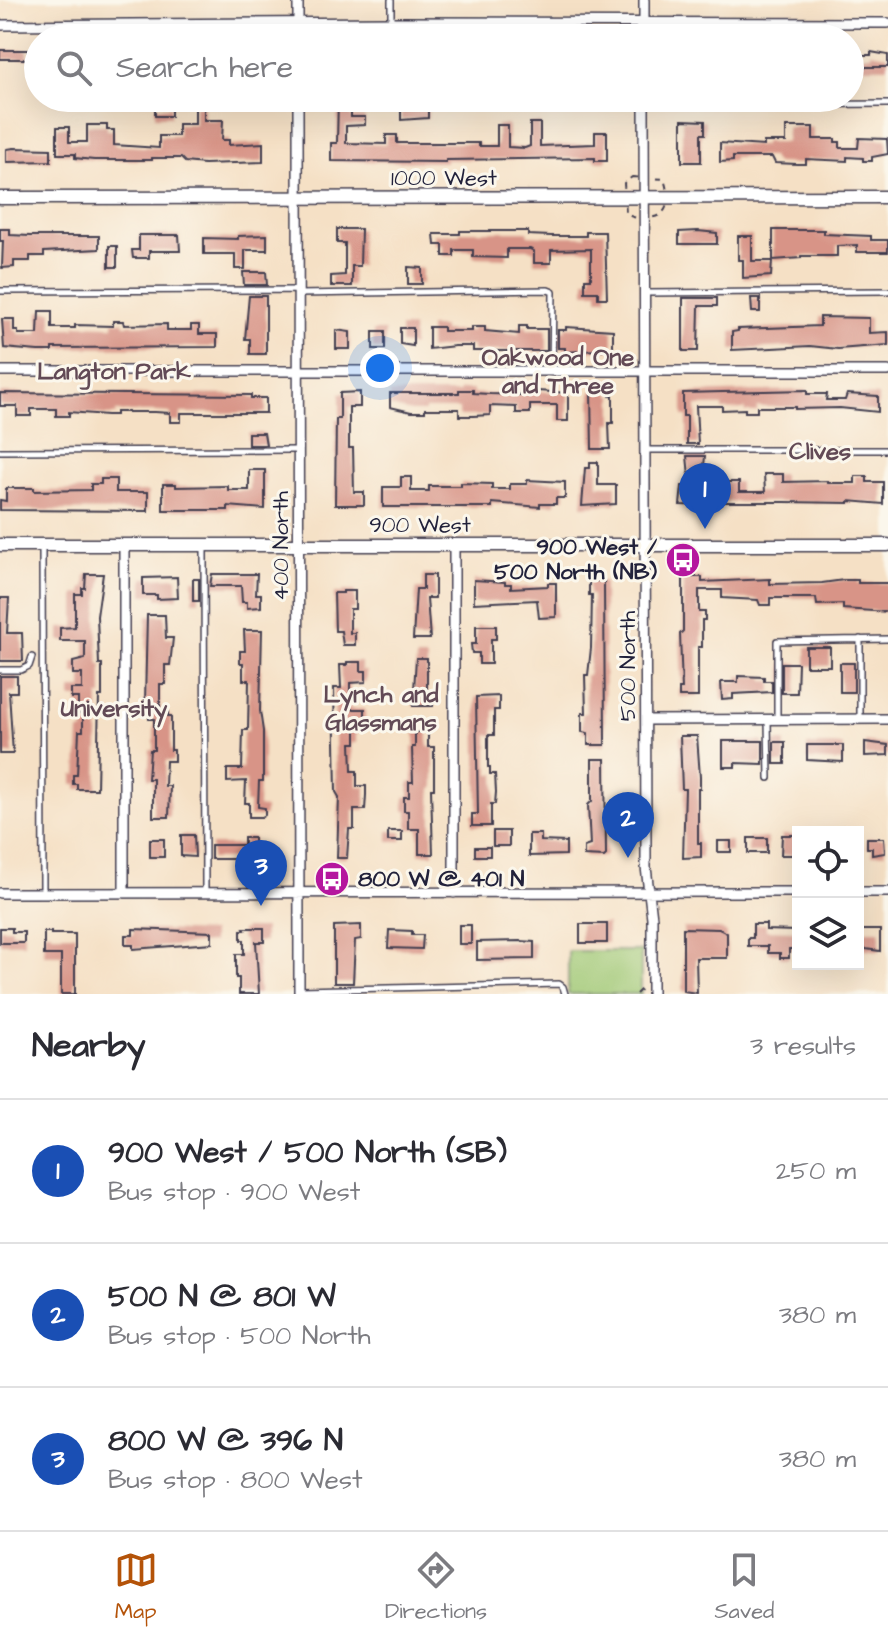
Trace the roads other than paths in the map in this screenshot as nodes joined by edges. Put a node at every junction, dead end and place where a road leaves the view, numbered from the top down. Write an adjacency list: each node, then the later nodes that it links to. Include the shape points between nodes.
1 (298, 0): 5 (street)
2 (391, 0): 4 (lane)
3 (644, 0): 6 (street)
4 (391, 22): 5 (street); 6 (street)
5 (298, 23): 8 (street)
6 (644, 23): 7 (street)
7 (888, 23)
8 (172, 24)
9 (0, 25): 10 (street)
10 (24, 25)
11 (864, 104): 12 (lane)
12 (888, 104)
13 (298, 112): 18 (street, 400 North)
14 (644, 112): 15 (street, 500 North)
15 (645, 197): 16 (main road, 1000 West); 18 (main road, 1000 West); 22 (street, 500 North)
16 (888, 197)
17 (0, 198): 18 (main road, 1000 West)
18 (298, 198): 21 (street, 400 North)
19 (0, 291): 21 (lane)
20 (888, 291): 22 (lane)
21 (298, 292): 24 (street, 400 North); 25 (lane, via 548,290 553,292)
22 (645, 293): 26 (street, 500 North)
23 (0, 371): 24 (street)
24 (298, 371): 25 (street); 28 (street, 400 North)
25 (552, 371): 26 (street)
26 (645, 371): 27 (street); 29 (street, 500 North)
27 (888, 371)
28 (299, 450): 31 (lane); 36 (street, 400 North)
29 (645, 450): 30 (lane); 38 (street, 500 North)
30 (888, 450)
31 (0, 451)
32 (0, 545): 33 (main road, 900 West)
33 (42, 545): 34 (main road, 900 West); 54 (lane)
34 (124, 545): 35 (main road, 900 West); 55 (street)
35 (204, 545): 36 (main road, 900 West); 56 (lane)
36 (299, 545): 37 (main road, 900 West); 57 (street, 400 North)
37 (454, 545): 38 (main road, 900 West); 58 (street)
38 (646, 545): 39 (main road, 900 West); 47 (street, 500 North)
39 (888, 545)
40 (860, 639): 41 (lane); 44 (lane, via 777,641); 45 (lane)
41 (888, 639)
42 (32, 657): 43 (lane, via 21,670)
43 (0, 670)
44 (772, 719): 45 (street); 47 (street); 48 (lane)
45 (860, 719): 46 (street)
46 (888, 719)
47 (646, 720): 49 (street, 500 North)
48 (769, 778)
49 (649, 892): 50 (street); 58 (street); 61 (street, 500 North)
50 (792, 892)
51 (864, 892): 52 (street)
52 (888, 892)
53 (0, 893): 54 (street)
54 (43, 893): 55 (street)
55 (124, 893): 56 (street)
56 (205, 893): 57 (street)
57 (299, 893): 58 (street); 59 (street, 400 North)
58 (454, 893)
59 (299, 992): 60 (lane, via 559,984)
60 (565, 994)
61 (652, 994)

